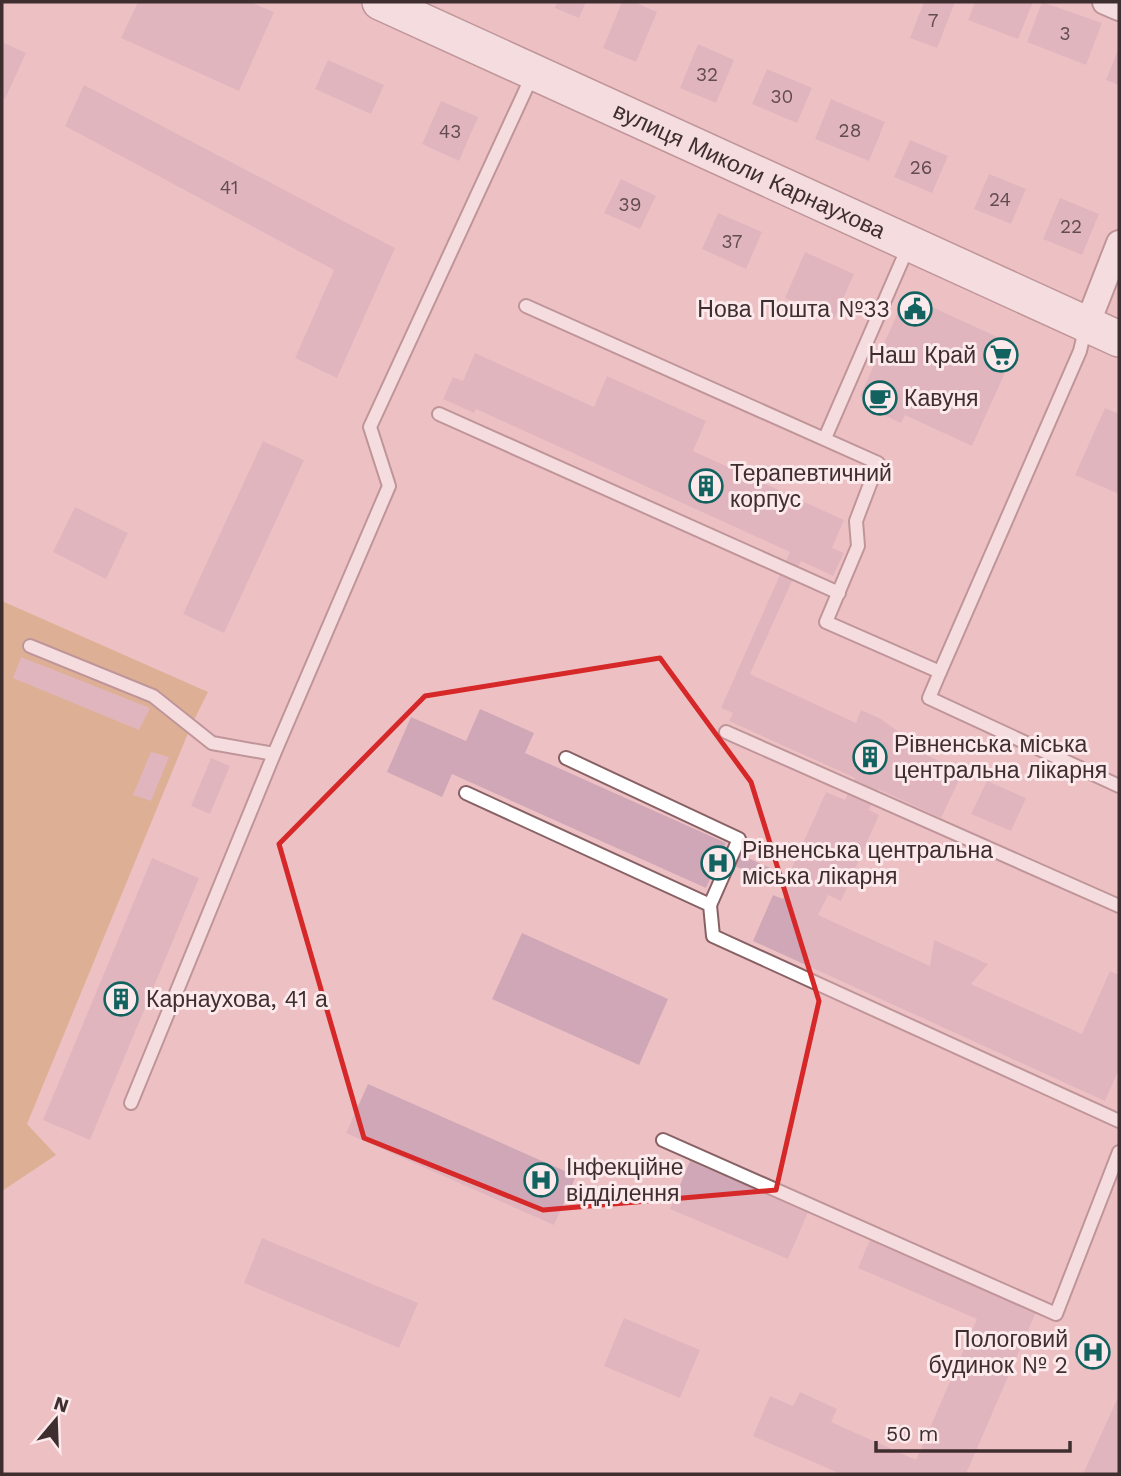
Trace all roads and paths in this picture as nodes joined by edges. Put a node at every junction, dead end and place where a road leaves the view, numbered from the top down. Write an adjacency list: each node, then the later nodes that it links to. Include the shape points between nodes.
1 (380, 2): 4 (main road, вулиця Миколи Карнаухова)
2 (1105, 2): 3 (street)
3 (1119, 8)
4 (534, 72): 5 (main road, вулиця Миколи Карнаухова); 16 (lane, via 370,427 388,486)
5 (910, 243): 8 (main road, вулиця Миколи Карнаухова); 11 (lane)
6 (1119, 243): 8 (street)
7 (526, 306): 11 (lane)
8 (1087, 325): 9 (main road, вулиця Миколи Карнаухова); 14 (lane, via 1080,351)
9 (1119, 340)
10 (439, 414): 12 (lane)
11 (825, 438): 12 (lane, via 878,463 856,521 858,547)
12 (839, 593): 14 (lane, via 826,622)
13 (30, 646): 16 (lane, via 153,696 212,743)
14 (940, 672): 18 (lane, via 929,698)
15 (726, 732): 21 (lane)
16 (274, 754): 22 (lane)
17 (566, 758): 20 (lane, via 739,839)
18 (1119, 786)
19 (467, 793): 20 (lane)
20 (710, 905): 23 (lane, via 713,936)
21 (1119, 906)
22 (131, 1103)
23 (1119, 1121)
24 (663, 1140): 25 (lane, via 1056,1314)
25 (1119, 1152)

